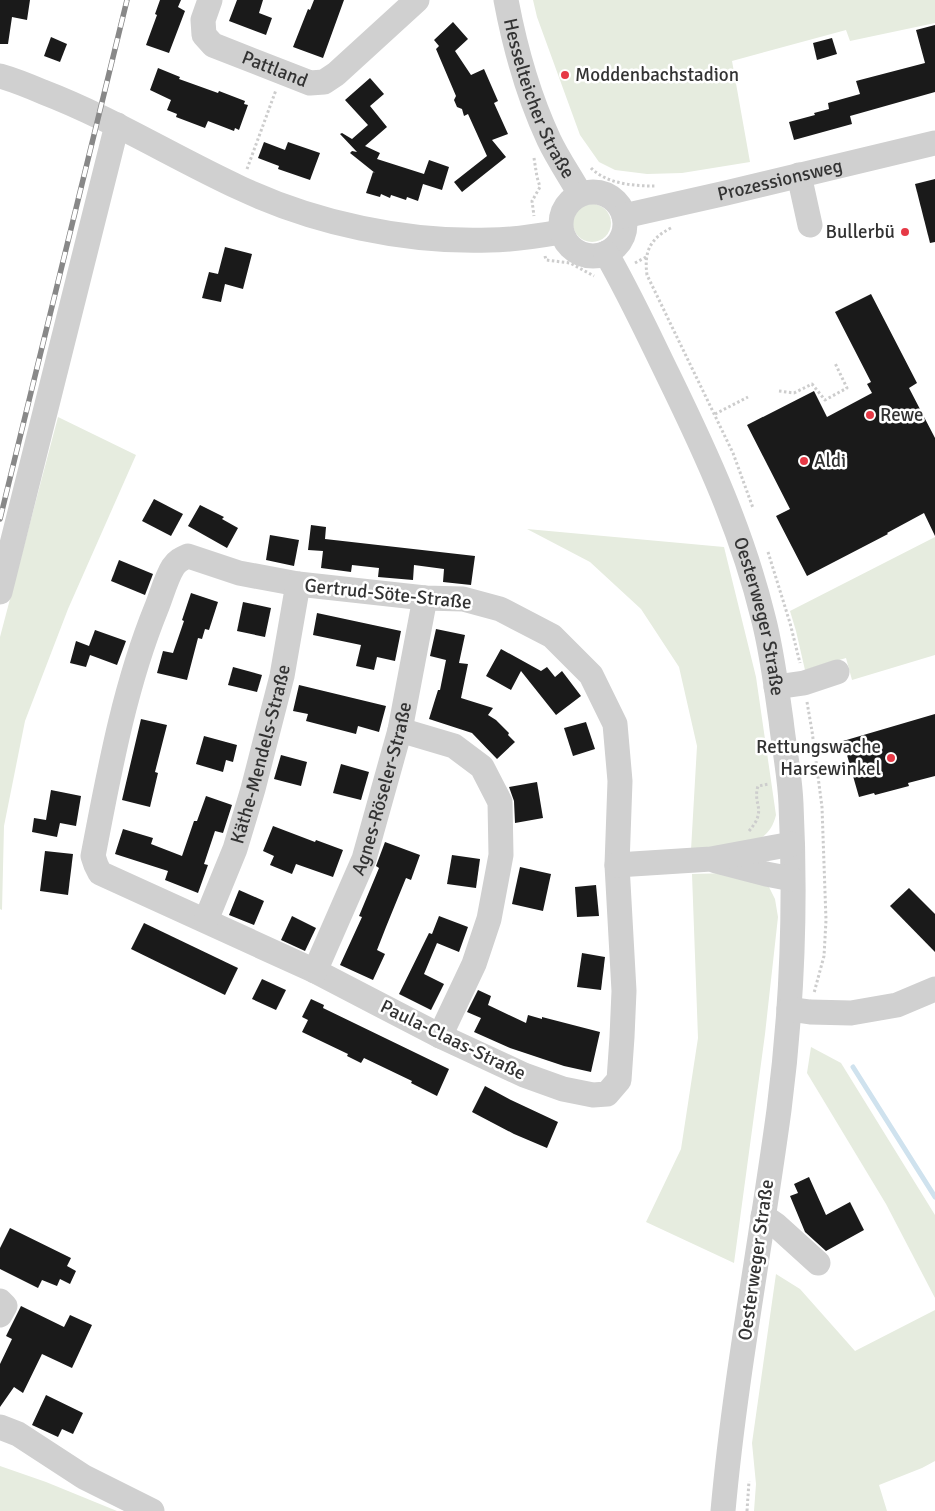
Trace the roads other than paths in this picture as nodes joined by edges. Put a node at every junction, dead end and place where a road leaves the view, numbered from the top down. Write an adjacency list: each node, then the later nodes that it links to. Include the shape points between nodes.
1 (210, 0): 2 (street, Pattland, via 203,20 204,35 213,45 310,83 324,82 336,74)
2 (418, 0)
3 (506, 0): 8 (street, Hesselteicher Straße, via 529,92 550,142)
4 (0, 76): 5 (street)
5 (117, 125): 11 (street, via 240,188 332,222 430,238 490,240); 14 (street)
6 (935, 143): 7 (street, Prozessionsweg)
7 (800, 175): 9 (street, Prozessionsweg); 10 (street)
8 (580, 194): 9 (street, via 598,192 615,200); 11 (street, via 568,203 561,216)
9 (624, 216): 12 (street, via 624,231 618,244)
10 (810, 225)
11 (561, 232): 12 (street, via 578,253 592,256)
12 (606, 253): 17 (street, Oesterweger Straße, via 710,462 743,544 764,619)
13 (298, 584): 15 (street, Gertrud-Söte-Straße); 21 (street, Gertrud-Söte-Straße, via 239,573 188,556 172,568 131,683 93,856); 24 (street, Käthe-Mendels-Straße, via 282,676 253,789 235,849)
14 (0, 592)
15 (425, 598): 18 (street, Agnes-Röseler-Straße); 22 (street, Gertrud-Söte-Straße, via 463,599 500,609 552,636 591,675 615,724 620,781)
16 (837, 672): 17 (street, via 804,683)
17 (776, 687): 19 (street, Oesterweger Straße, via 789,782)
18 (400, 730): 25 (street, Agnes-Röseler-Straße, via 364,859); 28 (street, via 454,746 482,767 500,802 501,855 489,919 474,964)
19 (792, 844): 20 (street); 23 (street, Oesterweger Straße)
20 (711, 859): 22 (street); 23 (street)
21 (96, 865): 24 (street, Paula-Claas-Straße, via 100,873)
22 (617, 865): 28 (street, Paula-Claas-Straße, via 624,991 622,1037 618,1080 607,1094 563,1089 524,1075)
23 (792, 879): 27 (street, Oesterweger Straße)
24 (206, 920): 25 (street, Paula-Claas-Straße)
25 (315, 971): 28 (street, Paula-Claas-Straße)
26 (935, 989): 27 (street, via 897,1005 851,1012)
27 (789, 1009): 29 (street, Oesterweger Straße, via 779,1110)
28 (440, 1036)
29 (762, 1216): 30 (street); 35 (street, Oesterweger Straße)
30 (818, 1263)
31 (0, 1301): 32 (street, via 5,1306)
32 (0, 1316)
33 (0, 1427): 34 (street, via 18,1434 84,1477)
34 (152, 1511)
35 (723, 1511)

